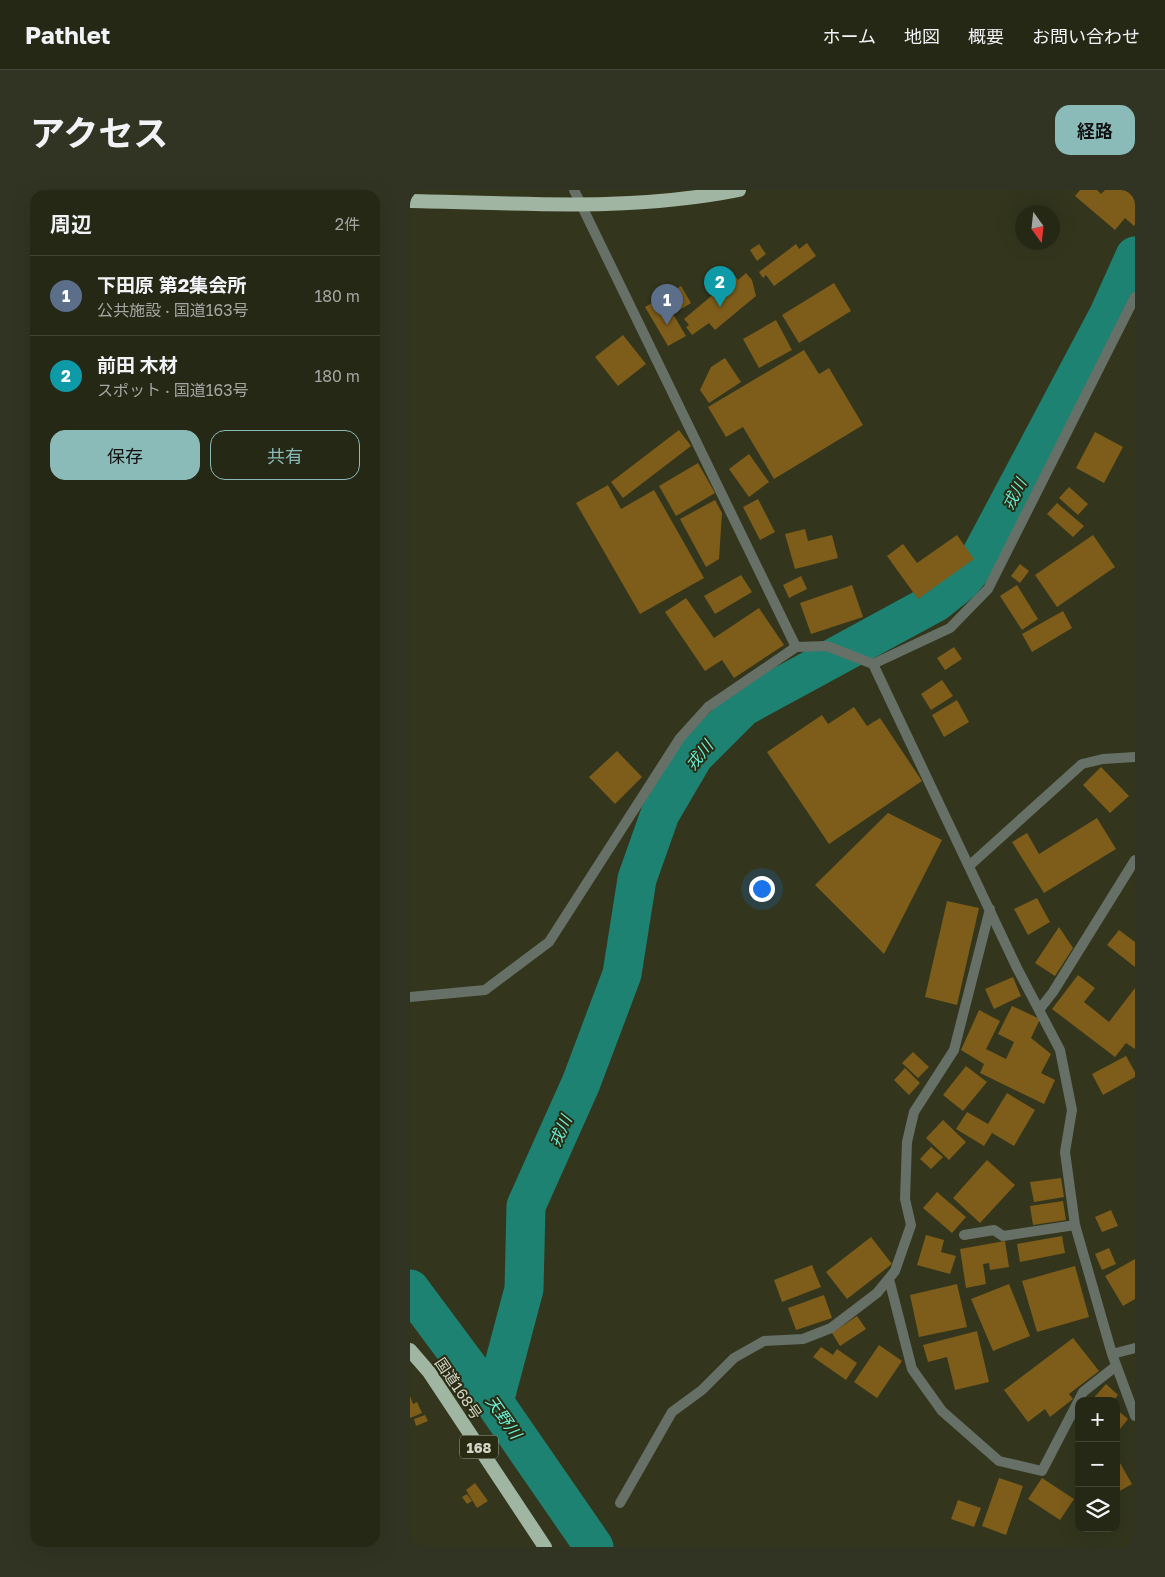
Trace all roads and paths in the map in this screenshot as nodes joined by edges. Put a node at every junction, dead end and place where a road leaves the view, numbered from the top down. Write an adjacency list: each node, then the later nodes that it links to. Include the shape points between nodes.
1 (574, 190): 4 (street)
2 (739, 190): 4 (highway, via 664,202)
3 (410, 201): 4 (highway)
4 (580, 204): 6 (street)
5 (1135, 297): 7 (street, via 988,589 950,628)
6 (796, 647): 7 (street, via 827,646); 12 (street, via 708,707 680,738 549,942 485,990)
7 (872, 664): 10 (street)
8 (1135, 757): 10 (street, via 1103,758 1082,764)
9 (1135, 860): 13 (street)
10 (969, 866): 11 (street)
11 (990, 909): 13 (street); 16 (street, via 954,1050 914,1112 907,1142 905,1199 911,1226)
12 (410, 997)
13 (1039, 1010): 14 (street, via 1060,1050 1072,1110 1065,1152)
14 (1074, 1226): 15 (street, via 1003,1236 994,1230); 19 (street)
15 (964, 1235)
16 (889, 1279): 20 (street, via 912,1369 942,1411 999,1461 1042,1471 1083,1392); 22 (street, via 877,1293 831,1328 803,1339 764,1341 734,1358 702,1390 672,1412)
17 (1135, 1348): 19 (street)
18 (410, 1350): 23 (highway, 国道168号 / 168, via 429,1372)
19 (1112, 1354): 20 (street)
20 (1116, 1366): 21 (street)
21 (1135, 1416)
22 (620, 1503)
23 (545, 1547)

